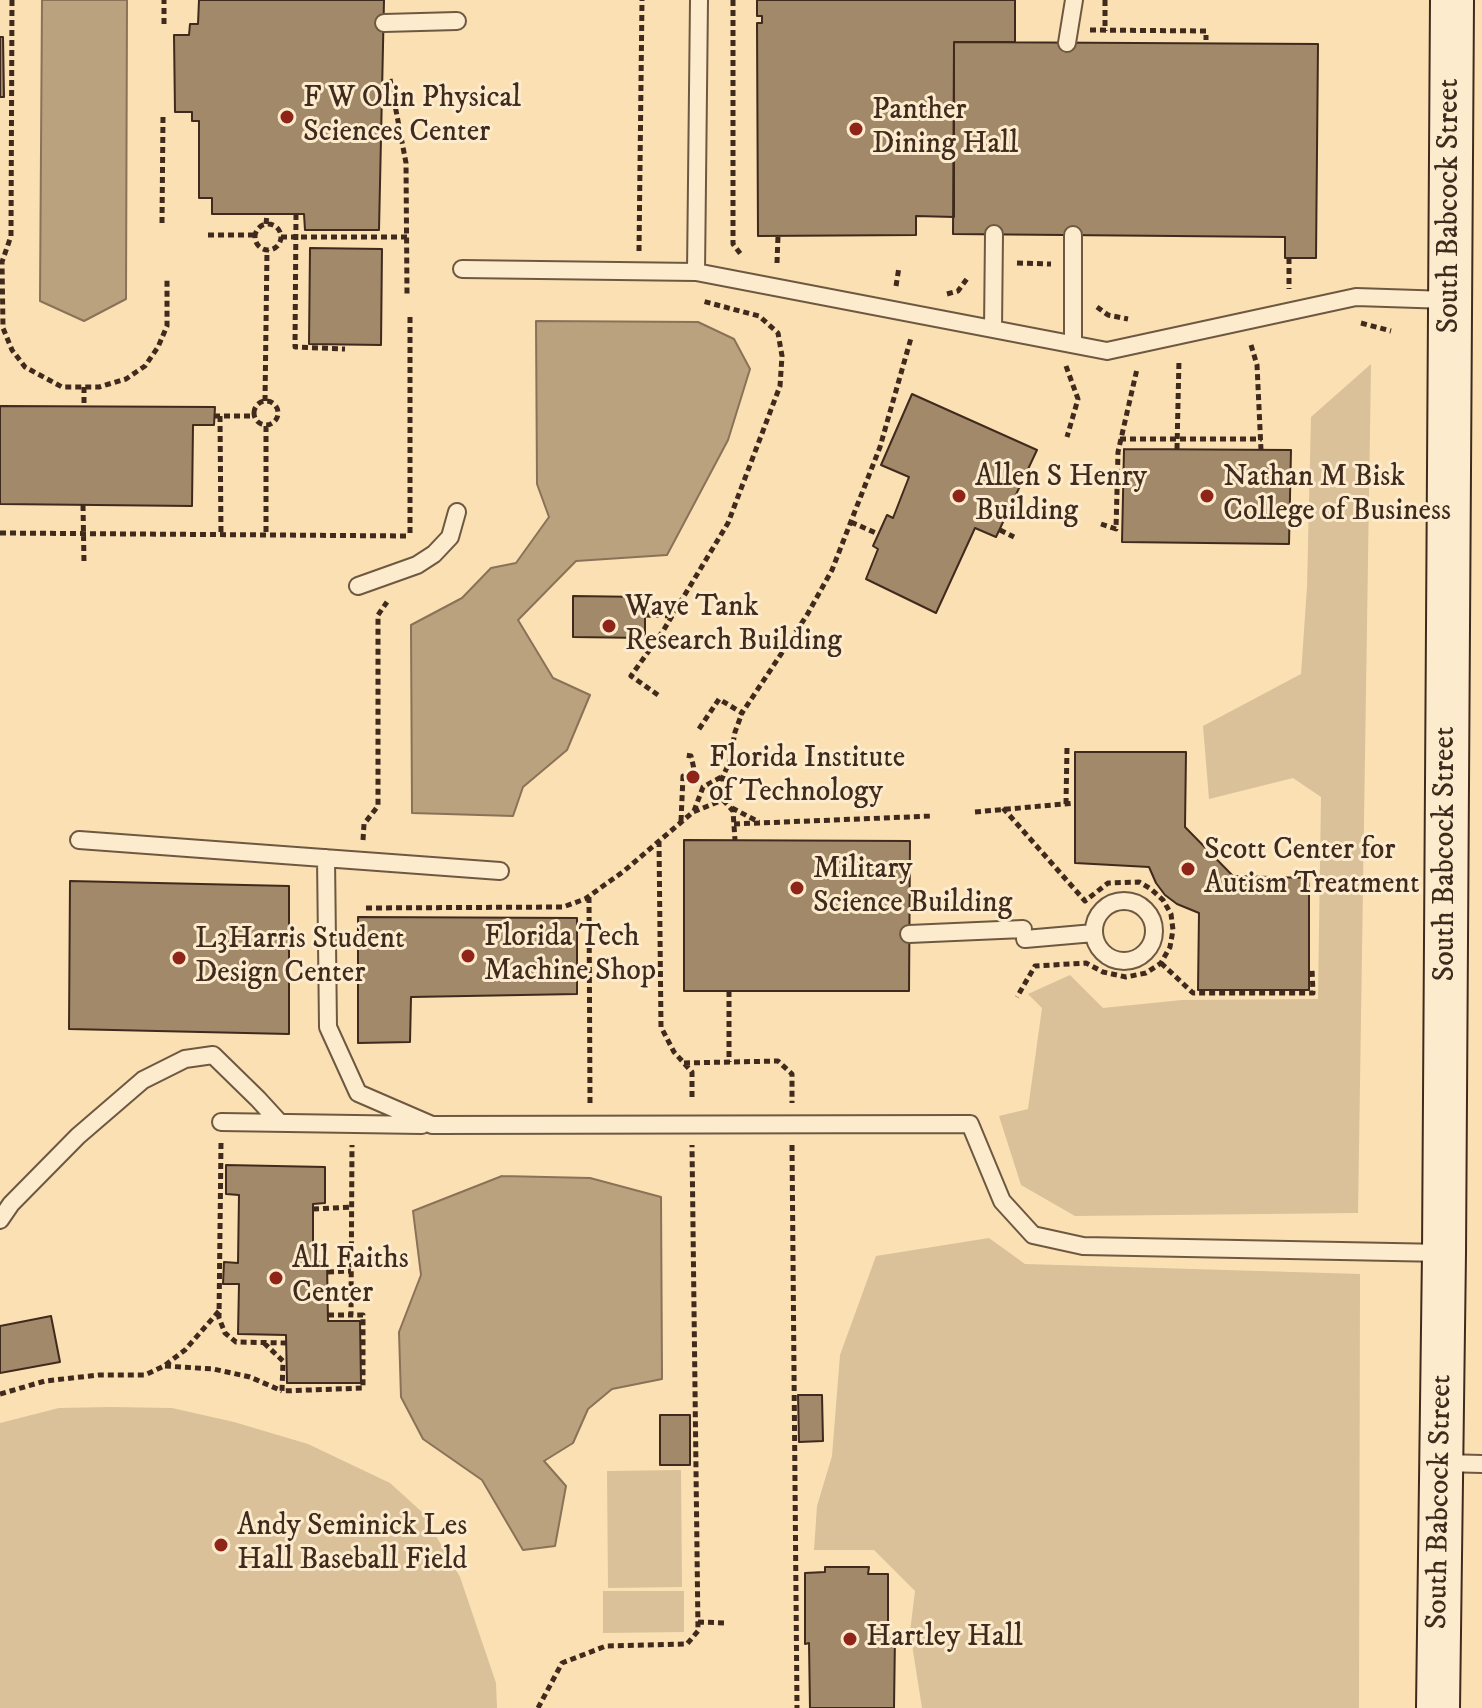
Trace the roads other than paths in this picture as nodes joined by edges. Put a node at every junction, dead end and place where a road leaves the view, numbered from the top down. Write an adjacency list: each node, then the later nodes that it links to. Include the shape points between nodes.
1 (699, 0): 10 (lane)
2 (1074, 0): 6 (lane)
3 (1452, 0): 11 (main road, South Babcock Street)
4 (457, 21): 5 (lane)
5 (384, 23)
6 (1067, 43)
7 (994, 234): 12 (lane)
8 (1073, 235): 13 (lane)
9 (462, 269): 10 (lane)
10 (696, 272): 12 (lane)
11 (1450, 300): 13 (lane, via 1356,297 1107,351); 25 (main road, South Babcock Street)
12 (993, 329): 13 (lane)
13 (1073, 344)
14 (457, 512): 15 (lane, via 450,537 434,554)
15 (358, 586)
16 (79, 840): 17 (lane)
17 (326, 858): 18 (lane); 23 (lane, via 328,1027 358,1093)
18 (500, 871)
19 (1094, 933): 20 (lane)
20 (909, 934)
21 (221, 1122): 22 (lane)
22 (280, 1123): 23 (lane); 24 (lane, via 213,1055 185,1059 143,1080 78,1136)
23 (432, 1125): 25 (lane, via 970,1124 1002,1201 1033,1235 1083,1246)
24 (0, 1220)
25 (1444, 1253): 26 (main road, South Babcock Street)
26 (1462, 1463): 27 (main road, South Babcock Street)
27 (1438, 1708)

